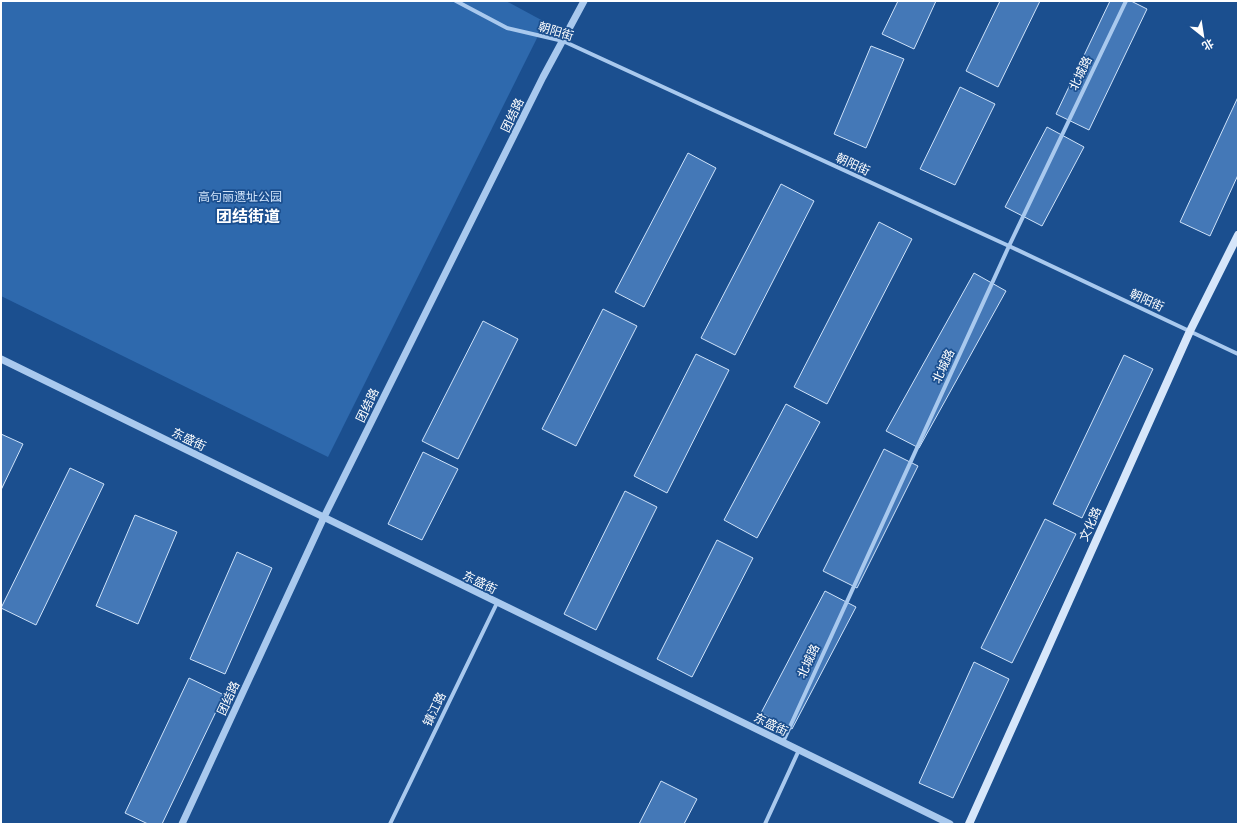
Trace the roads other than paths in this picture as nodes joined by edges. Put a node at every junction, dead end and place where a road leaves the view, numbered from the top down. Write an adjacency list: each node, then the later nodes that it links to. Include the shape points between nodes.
1 (456, 1): 4 (street, 朝阳街, via 507,28)
2 (584, 1): 4 (street, 团结路)
3 (1126, 1): 6 (street, 北城路)
4 (563, 41): 6 (street, 朝阳街); 10 (street, 团结路)
5 (1238, 235): 7 (main road, 文化路)
6 (1009, 246): 7 (street, 朝阳街); 12 (street, 北城路)
7 (1190, 331): 8 (street, 朝阳街); 18 (main road, 文化路)
8 (1238, 354)
9 (1, 359): 10 (street, 东盛街)
10 (324, 517): 11 (street, 东盛街); 14 (street, 团结路)
11 (497, 603): 12 (street, 东盛街); 15 (street, 镇江路)
12 (782, 742): 13 (street, 东盛街)
13 (799, 750): 16 (street); 17 (street, 东盛街)
14 (182, 824)
15 (390, 824)
16 (765, 824)
17 (950, 824)
18 (969, 824)

